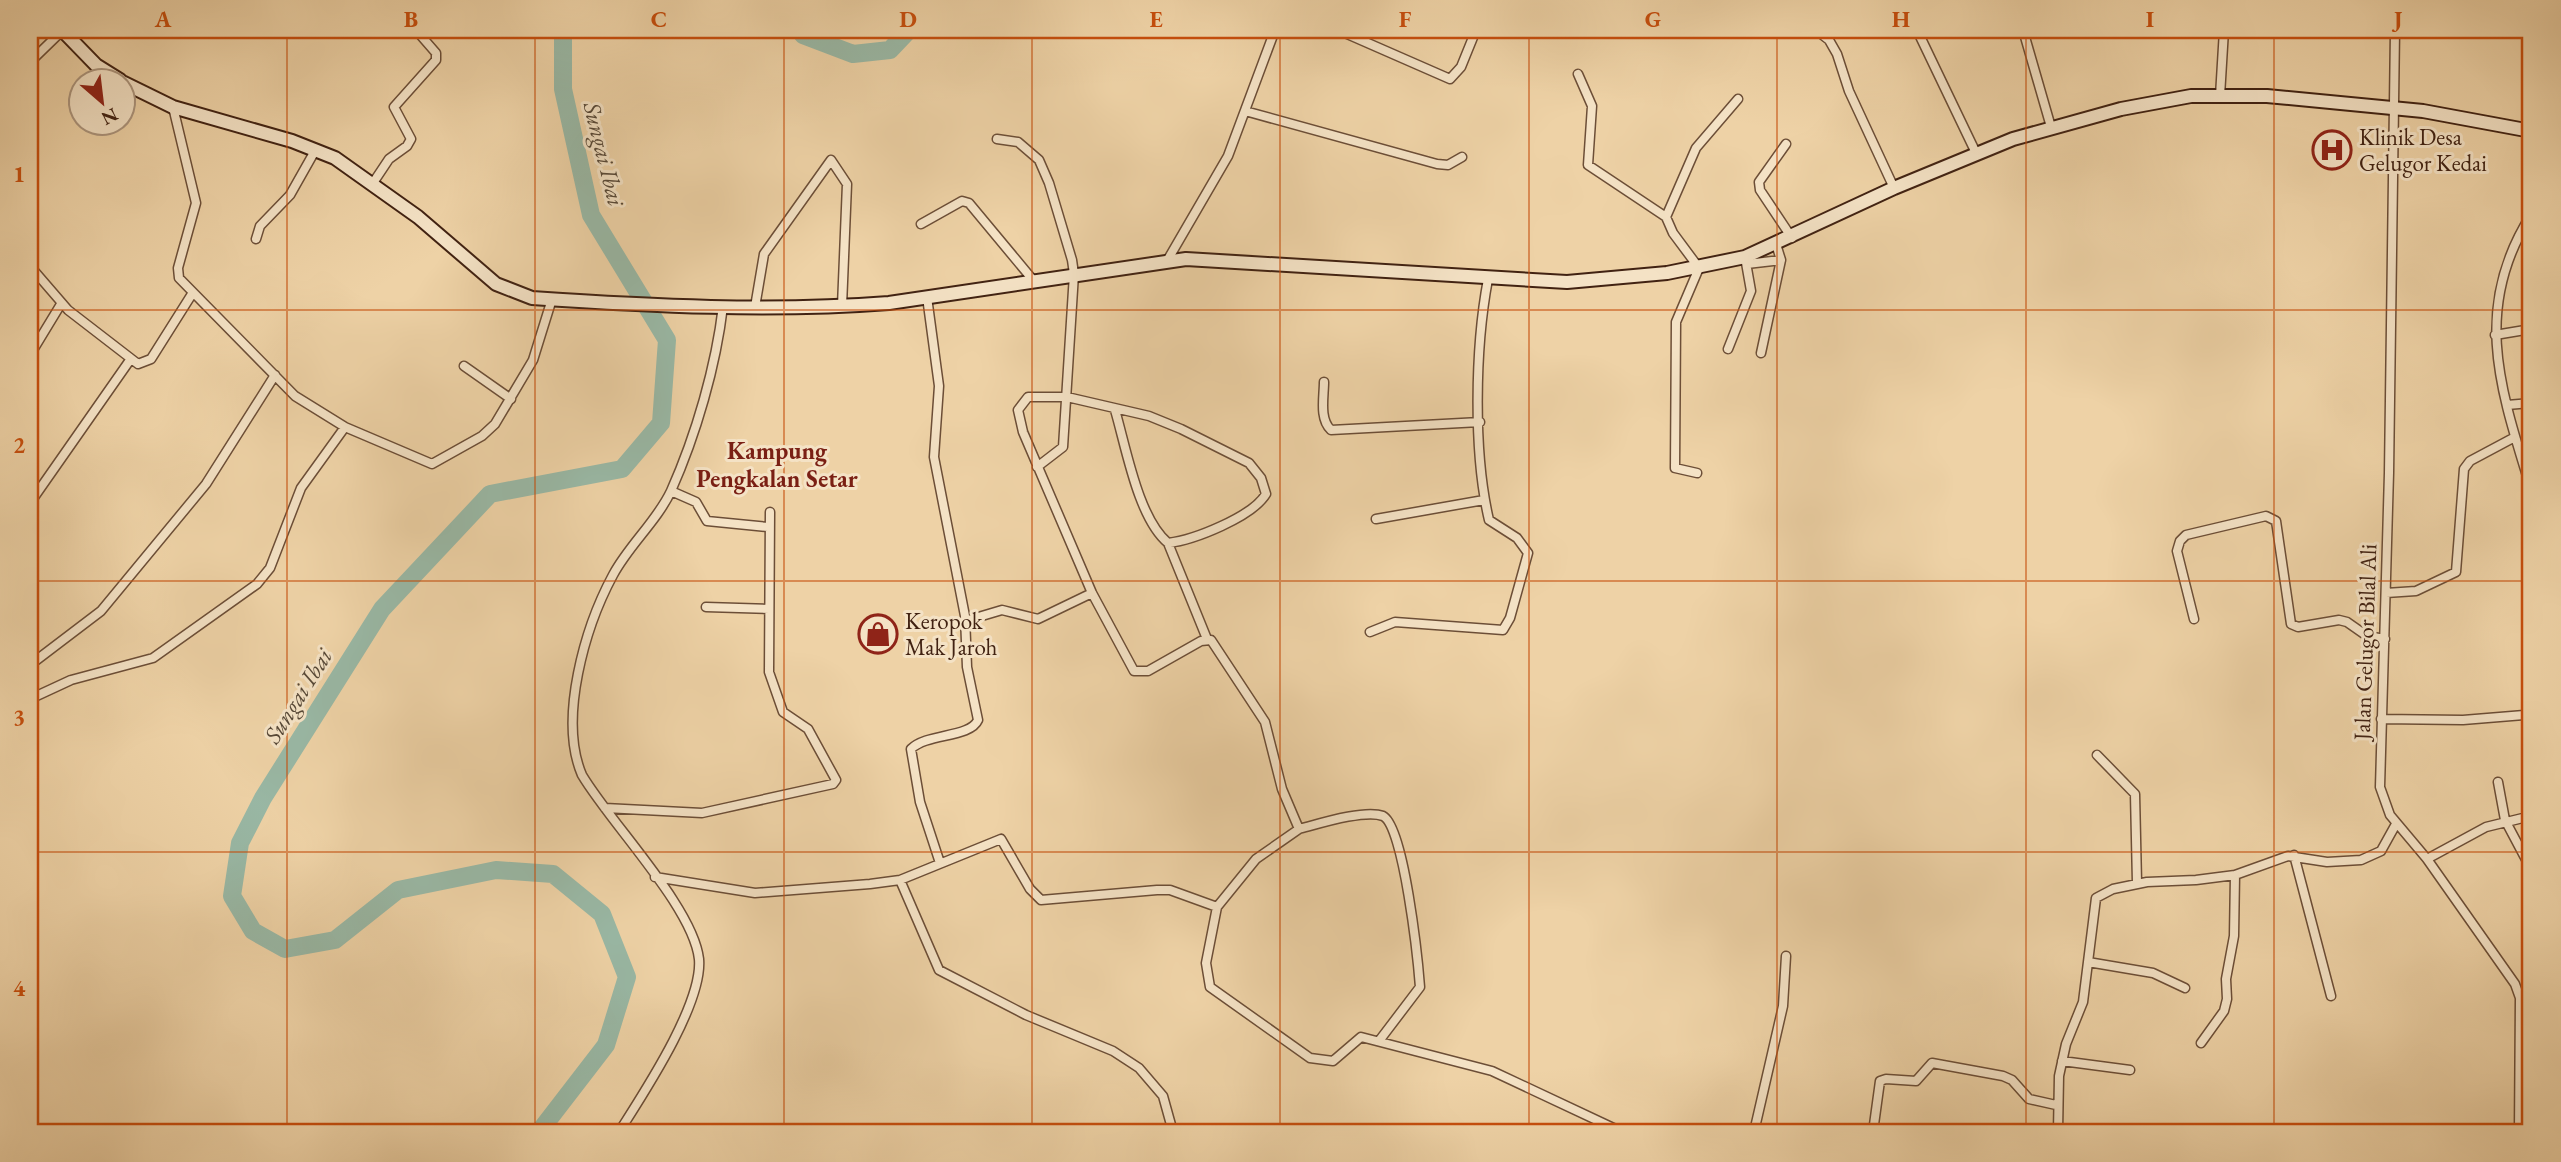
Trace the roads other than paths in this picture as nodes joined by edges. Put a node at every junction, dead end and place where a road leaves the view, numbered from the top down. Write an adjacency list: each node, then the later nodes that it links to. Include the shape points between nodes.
1 (62, 30): 11 (street); 12 (main road)
2 (416, 30): 27 (street, via 436,53 436,60 394,107 411,139 389,159)
3 (1275, 30): 19 (street)
4 (1338, 30): 5 (street, via 1450,79 1461,67)
5 (1476, 30)
6 (1816, 30): 28 (street, via 1837,54)
7 (1917, 30): 25 (street)
8 (2224, 30): 15 (street)
9 (2395, 30): 18 (street, Jalan Gelugor Bilal Ali)
10 (2026, 31): 20 (street)
11 (30, 62)
12 (98, 66)
13 (1578, 74): 30 (street, via 1591,100 1588,165)
14 (136, 88): 17 (main road)
15 (2220, 96): 18 (main road); 20 (main road, via 2177,98)
16 (1738, 99): 30 (street, via 1696,148)
17 (173, 107): 24 (main road); 43 (street, via 195,195 195,211 177,272)
18 (2399, 109): 21 (main road); 78 (street, Jalan Gelugor Bilal Ali)
19 (1245, 111): 26 (street, via 1437,164 1448,165); 36 (street, via 1228,156)
20 (2050, 127): 25 (main road)
21 (2531, 131)
22 (998, 139): 40 (street, via 1018,142 1039,160 1056,202)
23 (1786, 144): 32 (street, via 1759,183 1759,190)
24 (316, 149): 27 (main road); 33 (street, via 289,195 260,226)
25 (1976, 153): 28 (main road)
26 (1462, 157)
27 (373, 183): 45 (main road, via 496,284 519,295)
28 (1894, 188): 32 (main road)
29 (2531, 215): 51 (street, via 2518,235 2504,275)
30 (1666, 217): 39 (street)
31 (921, 224): 42 (street, via 962,201 969,203)
32 (1792, 238): 34 (main road)
33 (256, 239)
34 (1776, 244): 35 (street); 37 (main road)
35 (1781, 260): 37 (street); 53 (street)
36 (1167, 261): 40 (main road); 41 (main road, via 1197,259)
37 (1746, 261): 39 (main road); 52 (street, via 1751,291)
38 (30, 266): 46 (street)
39 (1699, 268): 41 (main road, via 1567,282); 68 (street, via 1676,322 1674,432 1675,468)
40 (1074, 274): 42 (main road); 59 (street)
41 (1488, 279): 64 (street, via 1481,325)
42 (1033, 280): 44 (main road)
43 (192, 295): 55 (street, via 151,359 138,364); 57 (street)
44 (927, 297): 48 (main road); 82 (street, via 940,397 934,457)
45 (552, 299): 47 (main road); 60 (street, via 533,360)
46 (61, 304): 54 (street); 55 (street)
47 (723, 306): 49 (main road); 70 (street, via 715,362)
48 (842, 306): 49 (main road); 49 (street, via 847,184 831,160 764,254)
49 (755, 307)
50 (2531, 329): 51 (street)
51 (2495, 335): 62 (street)
52 (1728, 349)
53 (1761, 353)
54 (30, 355)
55 (130, 360): 72 (street)
56 (464, 366): 60 (street)
57 (275, 375): 65 (street, via 295,396); 86 (street, via 219,466 101,611)
58 (1324, 382): 64 (street, via 1325,425 1331,430)
59 (1068, 397): 63 (street); 67 (street, via 1063,447); 67 (street, via 1028,397 1021,402 1020,422)
60 (511, 399): 65 (street, via 488,432 432,464)
61 (2531, 403): 62 (street)
62 (2507, 405): 66 (street)
63 (1115, 410): 76 (street, via 1140,497); 76 (street, via 1149,416 1192,434 1248,463 1261,478 1266,494 1261,502 1213,529)
64 (1479, 422): 71 (street)
65 (345, 427): 87 (street, via 301,488 270,568 257,584 162,654 71,680)
66 (2515, 437): 69 (street); 78 (street, via 2466,465 2456,572 2416,591)
67 (1037, 467): 77 (street)
68 (1697, 473)
69 (2531, 489)
70 (671, 491): 75 (street, via 696,502 707,521); 92 (street, via 614,574 582,660 573,711 576,760)
71 (1485, 500): 74 (street); 83 (street, via 1489,520 1517,538 1528,553 1507,626 1503,630 1395,622)
72 (30, 503)
73 (770, 512): 75 (street)
74 (1376, 519)
75 (768, 527): 80 (street)
76 (1168, 543): 84 (street)
77 (1092, 593): 82 (street, via 1038,619 1010,610); 84 (street, via 1134,671 1148,671)
78 (2389, 593): 85 (street, Jalan Gelugor Bilal Ali)
79 (706, 607): 80 (street)
80 (769, 609): 92 (street, via 769,671 780,706 808,729 836,780 833,784 708,812)
81 (2194, 619): 85 (street, via 2177,551 2180,541 2186,535 2266,516 2276,521 2291,624 2339,620 2367,636)
82 (965, 621): 99 (street, via 976,724 922,741 910,753)
83 (1370, 632)
84 (1207, 639): 96 (street, via 1265,722 1282,789)
85 (2385, 639): 89 (street, Jalan Gelugor Bilal Ali)
86 (30, 665)
87 (30, 699)
88 (2524, 715): 89 (street)
89 (2384, 719): 95 (street, Jalan Gelugor Bilal Ali, via 2380,787)
90 (2097, 755): 104 (street, via 2135,794)
91 (2498, 782): 94 (street)
92 (605, 808): 102 (street)
93 (2531, 816): 94 (street)
94 (2505, 820): 98 (street); 100 (street)
95 (2396, 824): 97 (street, via 2388,844 2373,856 2327,862); 98 (street, Jalan Gelugor Bilal Ali)
96 (1299, 829): 105 (street, via 1256,859); 111 (street, via 1350,817 1382,816 1390,822 1418,945 1420,987)
97 (2294, 855): 101 (street); 109 (street)
98 (2428, 858): 110 (street, Jalan Gelugor Bilal Ali, via 2515,984)
99 (940, 863): 103 (street); 105 (street, via 1001,839 1041,900 1170,890)
100 (2531, 869)
101 (2235, 874): 104 (street); 112 (street, via 2227,999 2224,1011)
102 (655, 877): 103 (street, via 755,893); 116 (street, via 685,918 696,947 698,973 693,997 657,1072)
103 (900, 880): 117 (street, via 939,970 1139,1068 1163,1096)
104 (2137, 883): 107 (street, via 2096,898)
105 (1217, 907): 111 (street, via 1206,975 1220,996 1318,1061 1333,1061 1357,1038)
106 (1786, 956): 119 (street, via 1783,1006)
107 (2088, 962): 108 (street, via 2153,973); 113 (street, via 2081,1011)
108 (2185, 988)
109 (2331, 996)
110 (2525, 1023): 122 (street, Jalan Gelugor Bilal Ali)
111 (1379, 1041): 118 (street, via 1492,1071)
112 (2201, 1043)
113 (2062, 1060): 114 (street); 115 (street)
114 (2130, 1070)
115 (2056, 1105): 120 (street, via 2029,1099 2003,1076 1932,1063 1916,1081 1880,1081); 121 (street)
116 (619, 1132)
117 (1173, 1132)
118 (1622, 1132)
119 (1754, 1132)
120 (1873, 1132)
121 (2058, 1132)
122 (2519, 1132)

